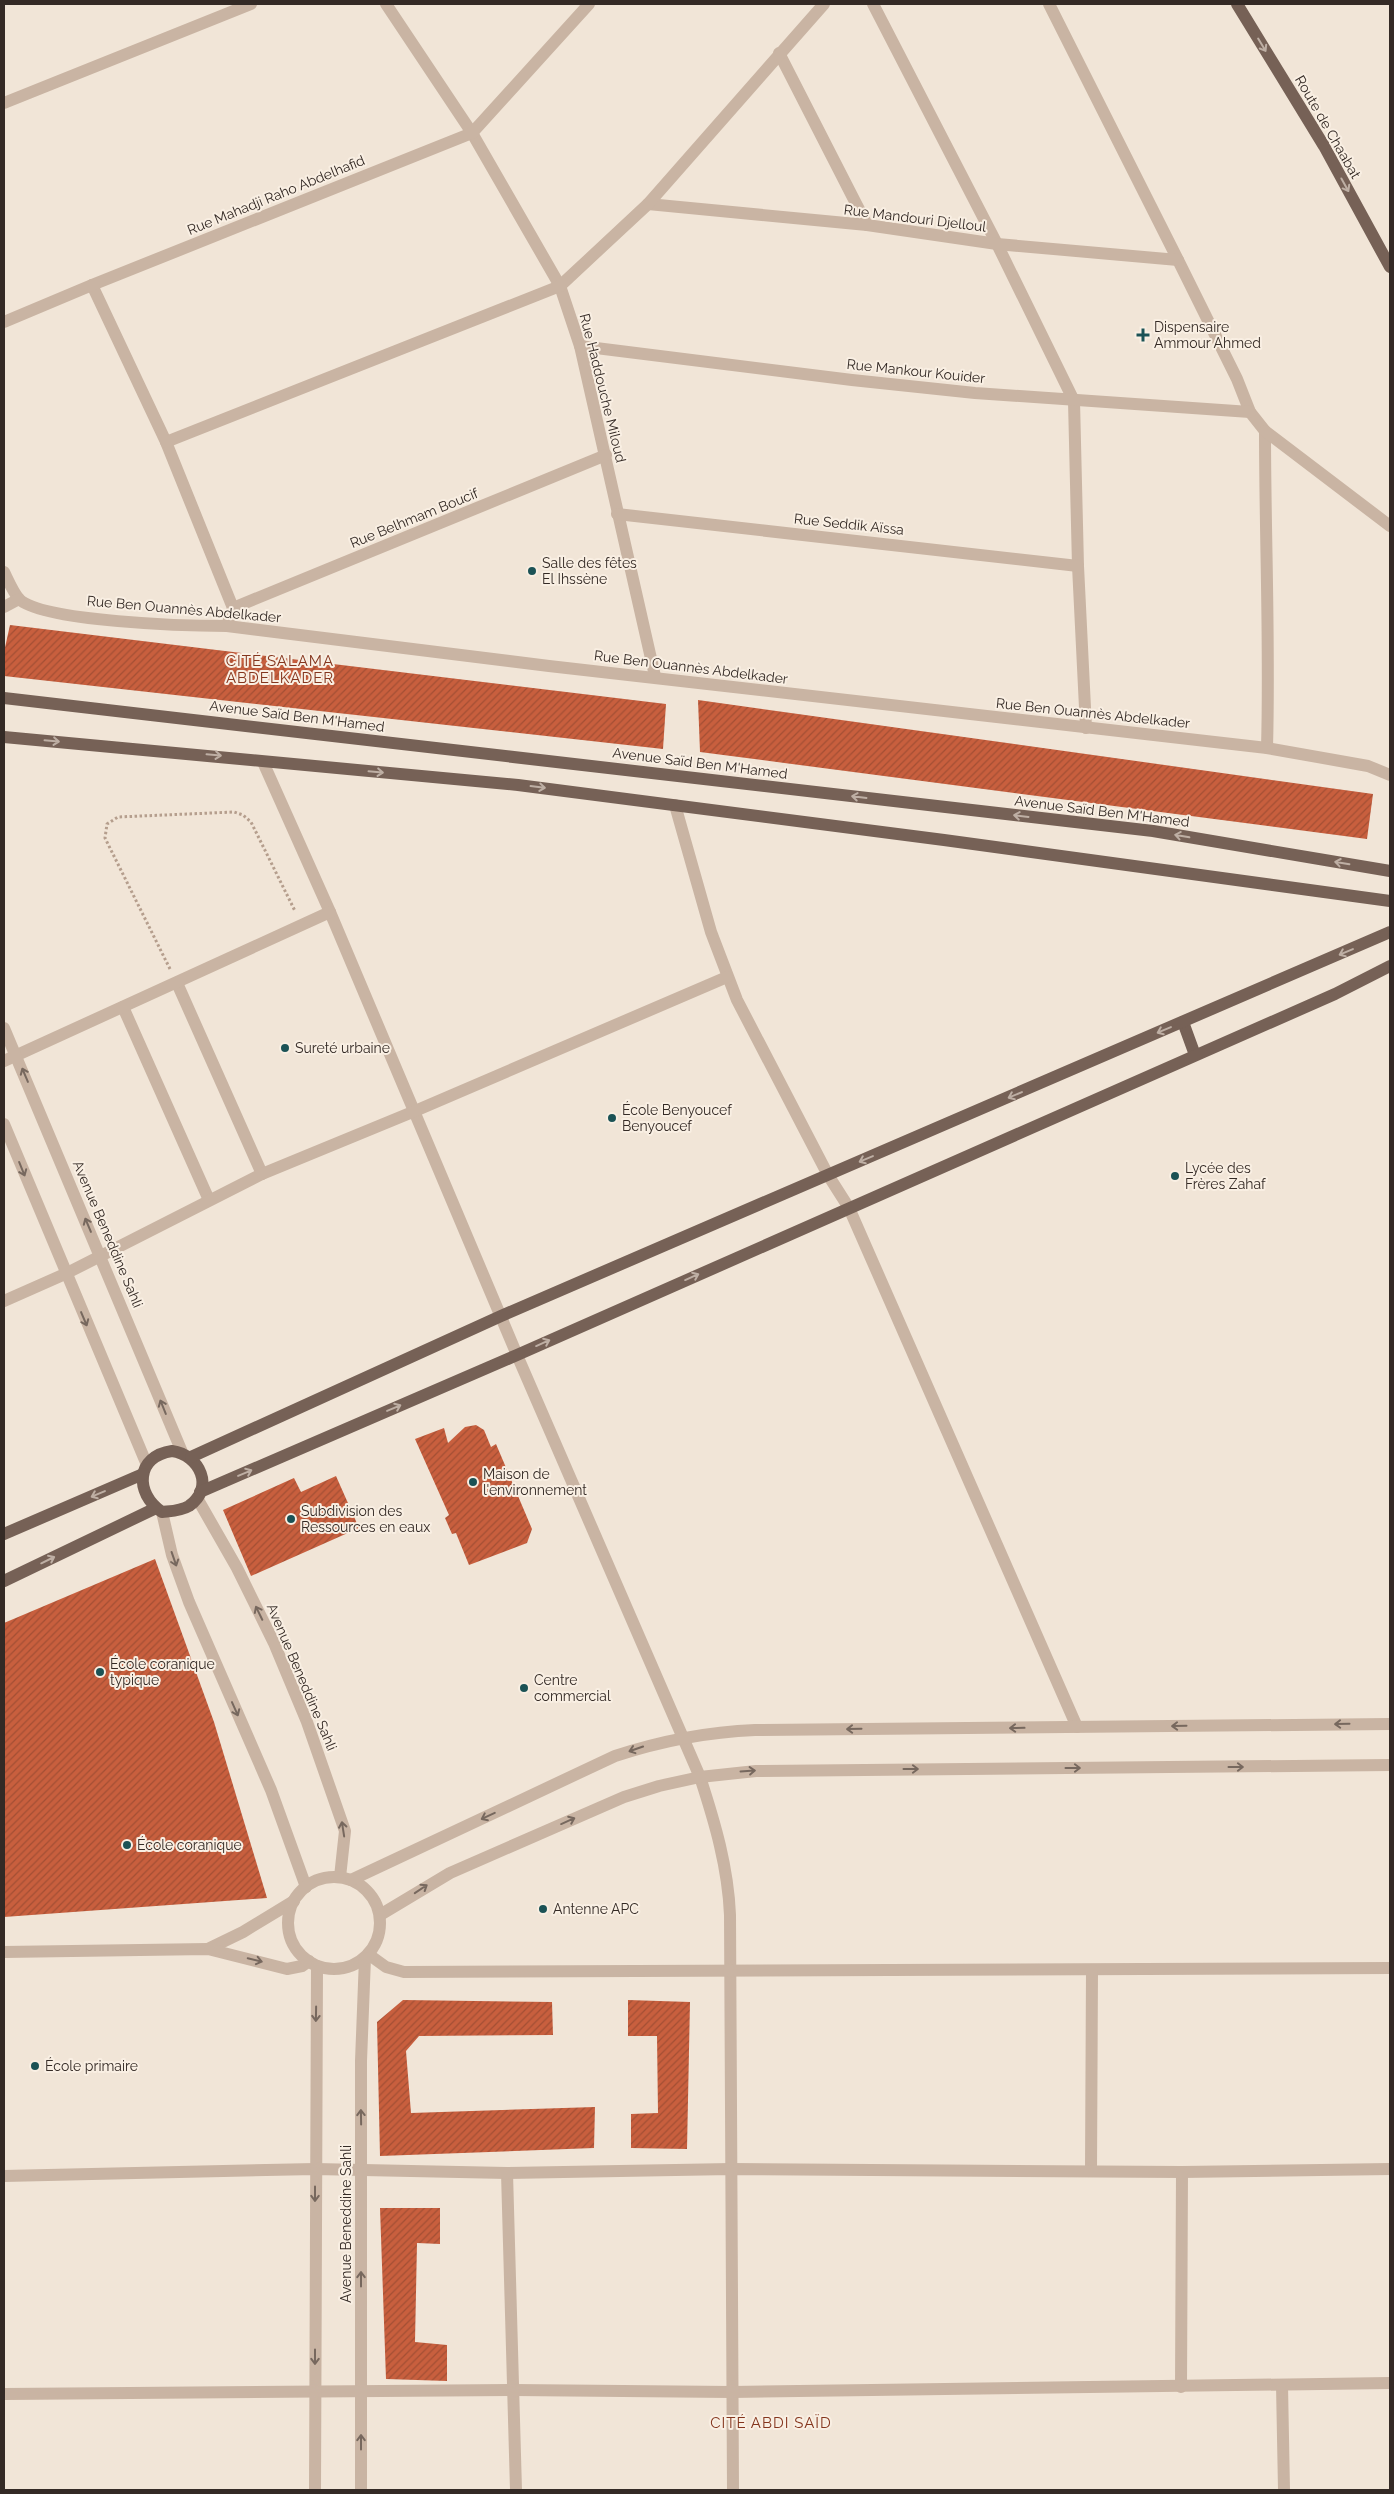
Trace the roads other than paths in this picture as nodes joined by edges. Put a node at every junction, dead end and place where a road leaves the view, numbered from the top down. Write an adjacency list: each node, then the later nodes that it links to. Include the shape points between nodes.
1 (251, 4): 9 (street)
2 (386, 4): 10 (street, Rue Haddouche Miloud)
3 (589, 4): 10 (street)
4 (824, 4): 8 (street)
5 (873, 4): 13 (street)
6 (1049, 4): 14 (street)
7 (1237, 4): 15 (main road, Route de Chaabat, one-way to 15, via 1324,146)
8 (779, 54): 11 (street); 12 (street)
9 (4, 103)
10 (472, 133): 16 (street, Rue Mahadji Raho Abdelhafid); 17 (street, Rue Haddouche Miloud)
11 (648, 204): 12 (street, Rue Mandouri Djelloul); 17 (street)
12 (867, 226): 13 (street, Rue Mandouri Djelloul)
13 (997, 244): 14 (street, Rue Mandouri Djelloul); 20 (street)
14 (1178, 260): 21 (street)
15 (1390, 267)
16 (92, 284): 18 (street, Rue Mahadji Raho Abdelhafid); 23 (street)
17 (560, 286): 19 (street, Rue Haddouche Miloud); 23 (street)
18 (4, 322)
19 (580, 346): 20 (street, Rue Mankour Kouider, via 852,380); 24 (street, Rue Haddouche Miloud)
20 (1074, 401): 21 (street, Rue Mankour Kouider); 27 (street)
21 (1250, 412): 22 (street)
22 (1265, 431): 26 (street); 37 (street, via 1269,662)
23 (166, 442): 31 (street)
24 (606, 455): 25 (street, Rue Haddouche Miloud); 31 (street, Rue Belhmam Boucif)
25 (618, 514): 27 (street, Rue Seddik Aïssa); 33 (street, Rue Haddouche Miloud)
26 (1390, 526)
27 (1078, 566): 35 (street)
28 (4, 572): 29 (street)
29 (19, 599): 30 (street); 32 (street, Rue Ben Ouannès Abdelkader, via 36,608 107,620 174,626)
30 (4, 607)
31 (234, 608): 32 (street)
32 (228, 626): 33 (street, Rue Ben Ouannès Abdelkader)
33 (655, 676): 35 (street, Rue Ben Ouannès Abdelkader)
34 (4, 698): 41 (main road, Avenue Saïd Ben M'Hamed, one-way to 34, via 1153,831)
35 (1086, 728): 37 (street, Rue Ben Ouannès Abdelkader)
36 (4, 737): 38 (main road, one-way to 38, via 232,756)
37 (1267, 748): 39 (street, Rue Ben Ouannès Abdelkader, via 1368,766)
38 (263, 762): 40 (main road, one-way to 40, via 518,785); 43 (street)
39 (1390, 775)
40 (675, 805): 42 (main road); 46 (street)
41 (1390, 871)
42 (1390, 901)
43 (330, 912): 47 (street); 54 (street)
44 (1390, 932): 49 (main road, one-way to 49)
45 (1390, 966): 51 (main road, via 1335,994)
46 (727, 977): 54 (street); 57 (street)
47 (177, 983): 48 (street); 56 (street)
48 (123, 1007): 52 (street); 58 (street)
49 (1183, 1022): 51 (main road); 57 (main road, one-way to 57)
50 (4, 1028): 52 (street, Avenue Beneddine Sahli)
51 (1195, 1054): 59 (main road)
52 (16, 1056): 53 (street); 60 (street, Avenue Beneddine Sahli, one-way to 52)
53 (4, 1062)
54 (415, 1111): 56 (street); 63 (street)
55 (4, 1124): 61 (street, one-way to 61)
56 (262, 1174): 58 (street)
57 (828, 1175): 59 (street); 63 (main road)
58 (209, 1200): 60 (street)
59 (849, 1208): 64 (main road, one-way to 59); 72 (street)
60 (100, 1254): 61 (street); 65 (street, Avenue Beneddine Sahli, one-way to 60)
61 (65, 1274): 62 (street); 66 (street, one-way to 66)
62 (4, 1301)
63 (501, 1316): 64 (street); 65 (main road)
64 (517, 1355): 67 (main road, one-way to 64); 73 (street)
65 (186, 1455): 66 (main road, via 162,1452); 67 (main road, via 201,1473)
66 (145, 1470): 68 (main road, via 142,1485); 69 (main road, one-way to 69)
67 (198, 1495): 68 (main road, via 180,1510); 76 (street, Avenue Beneddine Sahli, one-way to 67, via 345,1831 307,1722 274,1643)
68 (159, 1510): 70 (main road, one-way to 68); 77 (street, one-way to 77, via 189,1602 271,1790)
69 (4, 1534)
70 (4, 1581)
71 (1390, 1724): 72 (street, one-way to 72)
72 (1077, 1727): 73 (street, one-way to 73, via 755,1730)
73 (683, 1737): 75 (street); 76 (street, one-way to 76, via 615,1756)
74 (1390, 1765): 75 (street, one-way to 74, via 756,1771)
75 (700, 1777): 79 (street, one-way to 75, via 450,1873 616,1801 659,1786); 86 (street, via 725,1864)
76 (346, 1879): 77 (street, via 322,1879); 79 (street, via 370,1894)
77 (306, 1887): 78 (street)
78 (294, 1901): 80 (street); 83 (street, via 290,1912 290,1934 294,1944)
79 (380, 1916): 82 (street, via 378,1936)
80 (208, 1949): 81 (street); 83 (street, one-way to 83, via 287,1969)
81 (4, 1952)
82 (367, 1956): 83 (street, via 356,1964 337,1969); 86 (street, via 386,1968 404,1972); 90 (street, Avenue Beneddine Sahli, one-way to 82, via 361,2052)
83 (313, 1963): 88 (street, one-way to 88)
84 (1390, 1968): 85 (street)
85 (1092, 1970): 86 (street); 91 (street)
86 (731, 1972): 87 (street)
87 (731, 2168): 91 (street); 93 (street); 101 (street)
88 (315, 2169): 90 (street); 94 (street); 99 (street, one-way to 99)
89 (1390, 2169): 92 (street)
90 (362, 2171): 93 (street); 100 (street, Avenue Beneddine Sahli, one-way to 90)
91 (1091, 2171): 92 (street)
92 (1182, 2172): 97 (street)
93 (507, 2173): 98 (street)
94 (4, 2176)
95 (1390, 2383): 96 (street)
96 (1282, 2385): 97 (street); 107 (street)
97 (1181, 2387): 101 (street)
98 (513, 2390): 100 (street); 101 (street); 105 (street)
99 (315, 2392): 100 (street); 102 (street); 103 (street)
100 (361, 2392): 104 (street, Avenue Beneddine Sahli, one-way to 100)
101 (732, 2392): 106 (street)
102 (4, 2394)
103 (315, 2490)
104 (360, 2490)
105 (516, 2490)
106 (733, 2490)
107 (1284, 2490)

